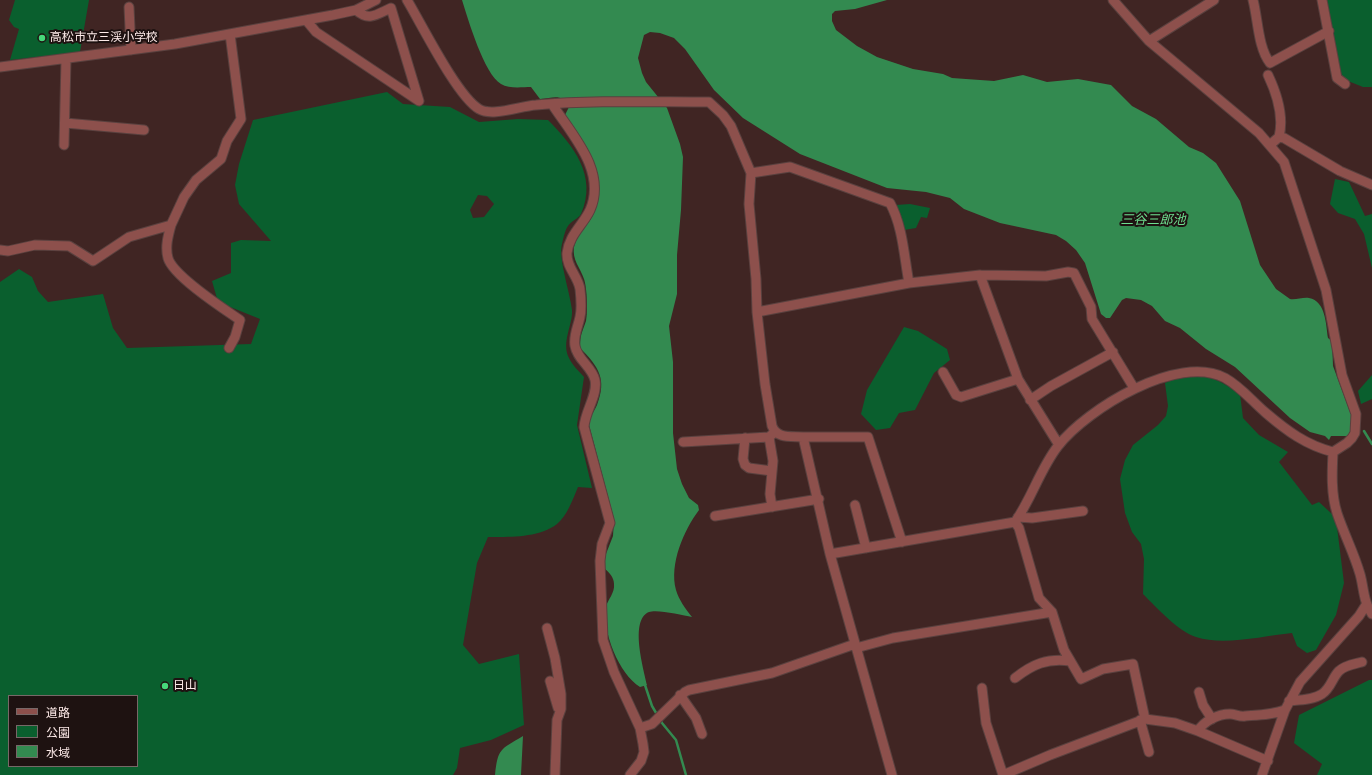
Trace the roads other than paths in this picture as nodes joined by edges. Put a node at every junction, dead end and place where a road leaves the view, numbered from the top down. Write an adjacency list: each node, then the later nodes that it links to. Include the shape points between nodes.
1 (376, 0): 8 (street)
2 (407, 0): 18 (street, via 458,86 479,109 494,112)
3 (1113, 0): 12 (street)
4 (1214, 0): 12 (street)
5 (1253, 0): 10 (street, via 1262,49 1270,63)
6 (1322, 0): 10 (street)
7 (129, 7): 13 (street)
8 (356, 10): 9 (street); 9 (street, via 369,17 391,8 419,101 316,32)
9 (306, 20): 11 (street)
10 (1329, 31): 17 (street, via 1337,78)
11 (230, 34): 13 (street); 26 (street, via 241,119 227,141 221,159 196,180)
12 (1149, 41): 22 (street)
13 (132, 50): 14 (street)
14 (66, 59): 15 (street); 19 (street)
15 (0, 67)
16 (1268, 75): 21 (street, via 1275,90 1281,127)
17 (1345, 84)
18 (552, 104): 24 (street, via 709,102 731,126); 69 (street, via 587,158 594,174 590,210 572,235 567,253 580,295 580,317 575,332 575,347 595,379 584,418 584,427 610,523 600,553 603,640 614,672)
19 (65, 123): 20 (street); 23 (street)
20 (144, 130)
21 (1278, 137): 22 (street); 25 (street, via 1284,138 1340,171)
22 (1271, 144): 42 (street, via 1284,162 1326,290 1342,375 1356,414 1355,433 1352,438)
23 (64, 145)
24 (751, 173): 29 (street, via 790,167 890,202 900,230); 30 (street, via 749,204 756,279)
25 (1372, 185)
26 (170, 225): 27 (street, via 129,237 93,261 69,246 35,245 8,251); 31 (street, via 167,240 168,258 173,269 240,320)
27 (0, 250)
28 (980, 275): 29 (street); 32 (street, via 1046,276 1074,273 1091,307 1092,319); 34 (street)
29 (909, 283): 30 (street)
30 (756, 312): 37 (street)
31 (229, 348)
32 (1113, 352): 35 (street); 36 (street, via 1050,386)
33 (943, 372): 34 (street, via 956,395 961,397)
34 (1018, 379): 36 (street)
35 (1134, 388): 41 (street, via 1090,416); 42 (street, via 1176,374 1195,370 1210,372 1241,389 1295,437 1314,447)
36 (1030, 400): 41 (street)
37 (772, 435): 38 (street); 39 (street); 43 (street)
38 (803, 437): 44 (street); 50 (street, via 868,437)
39 (745, 438): 40 (street); 43 (street, via 745,465 749,468)
40 (683, 442)
41 (1059, 445): 49 (street)
42 (1333, 452): 53 (street, via 1337,512 1351,544)
43 (772, 471): 46 (street)
44 (818, 499): 46 (street); 52 (street)
45 (855, 505): 51 (street)
46 (772, 507): 48 (street)
47 (1083, 511): 49 (street)
48 (715, 516)
49 (1016, 520): 50 (street); 54 (street, via 1039,598)
50 (902, 542): 51 (street)
51 (866, 548): 52 (street)
52 (830, 554): 57 (street)
53 (1366, 604): 55 (street); 65 (street, via 1359,616 1300,682)
54 (1052, 612): 57 (street); 58 (street)
55 (1372, 614)
56 (547, 628): 68 (street, via 561,694 561,709)
57 (855, 646): 64 (street, via 772,673 696,688); 76 (street)
58 (1070, 661): 60 (street, via 1055,659 1030,666); 66 (street, via 1081,678 1103,669 1133,664)
59 (1362, 662): 65 (street, via 1347,666 1338,672 1324,693)
60 (1015, 678)
61 (550, 680): 68 (street, via 558,709)
62 (982, 688): 77 (street, via 986,723)
63 (1199, 692): 67 (street, via 1203,705)
64 (680, 695): 69 (street, via 652,724); 71 (street, via 696,718)
65 (1287, 705): 67 (street, via 1264,715 1230,714); 73 (street)
66 (1142, 719): 70 (street); 72 (street); 77 (street)
67 (1212, 719): 70 (street)
68 (557, 720): 74 (street)
69 (640, 728): 75 (street, via 644,752 641,761)
70 (1198, 731): 73 (street)
71 (702, 734)
72 (1149, 752)
73 (1268, 761): 78 (street)
74 (555, 775)
75 (630, 775)
76 (892, 775)
77 (1003, 775)
78 (1262, 775)

